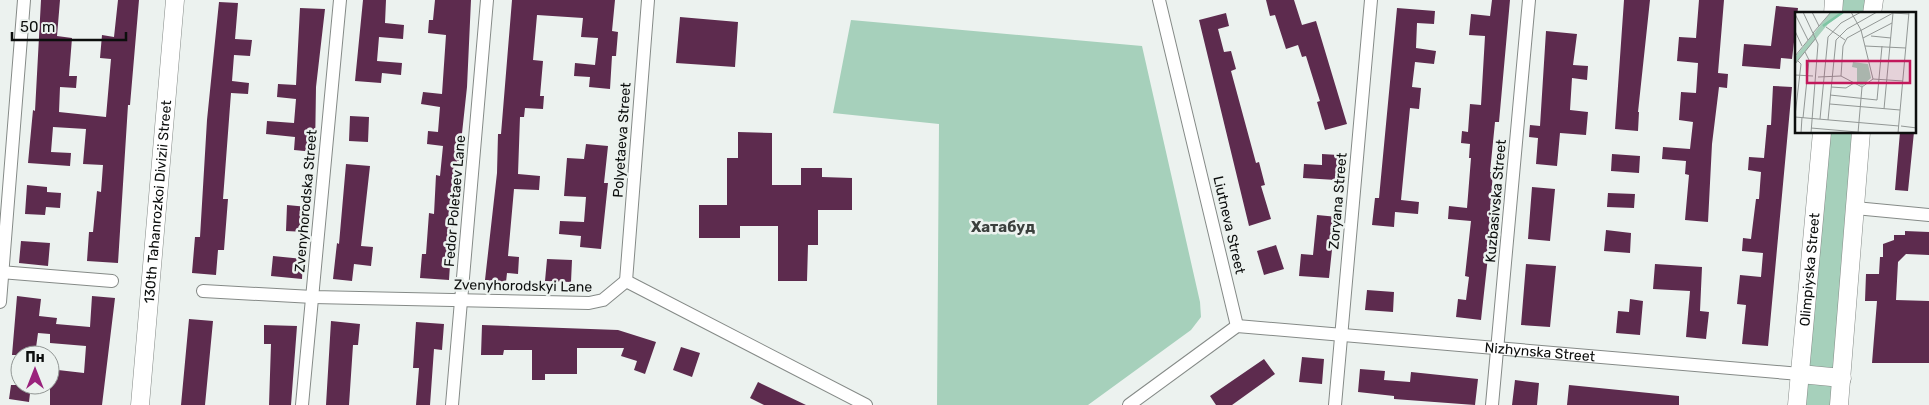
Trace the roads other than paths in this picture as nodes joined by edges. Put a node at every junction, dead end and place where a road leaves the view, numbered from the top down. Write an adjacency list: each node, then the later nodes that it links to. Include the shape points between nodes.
1 (24, 0): 13 (street)
2 (175, 0): 25 (main road, 130th Tahanrozkoi Divizii Street)
3 (340, 0): 17 (street, Zvenyhorodska Street)
4 (487, 0): 18 (street, Fedor Poletaev Lane)
5 (648, 0): 15 (street, Polyetaeva Street)
6 (1159, 0): 20 (street, Liutneva Street)
7 (1371, 0): 21 (street, Zoryana Street)
8 (1529, 0): 22 (street, Kuzbasivska Street)
9 (1822, 134): 23 (main road, Olimpiyska Street)
10 (1861, 134): 11 (main road)
11 (1855, 208): 12 (street); 24 (main road)
12 (1929, 215)
13 (1, 272): 14 (street); 19 (street)
14 (112, 281)
15 (626, 282): 18 (street, Zvenyhorodskyi Lane, via 596,303); 28 (street)
16 (203, 291): 17 (street, Zvenyhorodskyi Lane)
17 (312, 297): 18 (street, Zvenyhorodskyi Lane); 26 (street, Zvenyhorodska Street)
18 (462, 300): 27 (street, Fedor Poletaev Lane)
19 (0, 302)
20 (1237, 326): 21 (street, Nizhynska Street); 29 (street)
21 (1341, 335): 22 (street, Nizhynska Street); 30 (street, Zoryana Street)
22 (1498, 349): 23 (street, Nizhynska Street); 31 (street, Kuzbasivska Street)
23 (1800, 374): 24 (main road, Nizhynska Street); 32 (main road, Olimpiyska Street)
24 (1842, 378): 33 (main road)
25 (140, 405)
26 (302, 405)
27 (452, 405)
28 (866, 405)
29 (1128, 405)
30 (1335, 405)
31 (1492, 405)
32 (1797, 405)
33 (1839, 405)

